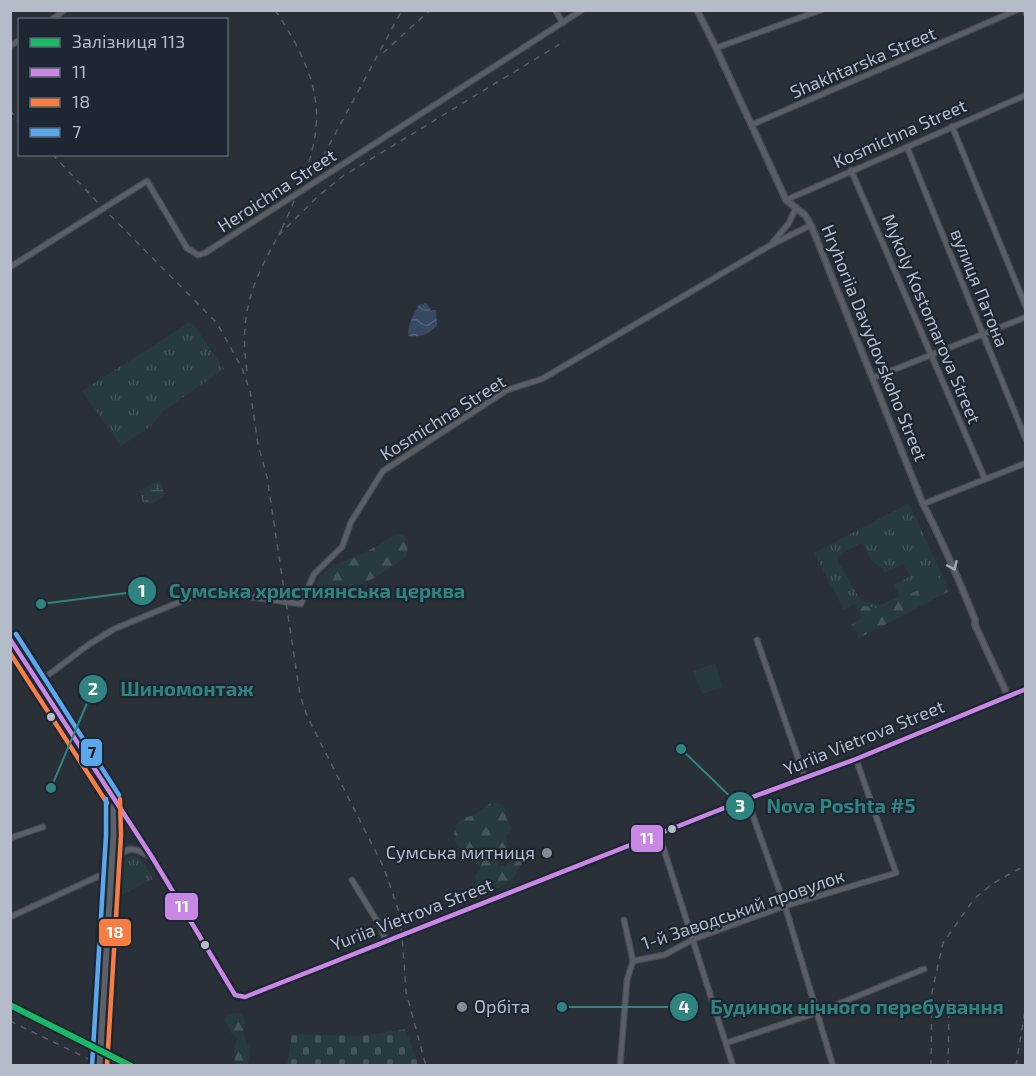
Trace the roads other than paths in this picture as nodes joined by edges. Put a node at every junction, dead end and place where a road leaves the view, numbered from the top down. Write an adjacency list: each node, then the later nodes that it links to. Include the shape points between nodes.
1 (555, 10): 6 (street)
2 (582, 10): 6 (street, Heroichna Street)
3 (697, 10): 7 (street)
4 (821, 10): 7 (street)
5 (1017, 10): 9 (street, Shakhtarska Street)
6 (563, 23): 17 (street, Heroichna Street, via 205,253 198,255 187,248 147,181)
7 (716, 48): 9 (street)
8 (1026, 95): 10 (street, Kosmichna Street)
9 (751, 125): 13 (street)
10 (952, 126): 11 (street, Kosmichna Street); 18 (street)
11 (907, 147): 12 (street, Kosmichna Street); 20 (street, вулиця Патона)
12 (851, 170): 13 (street, Kosmichna Street); 21 (street, Mykoly Kostomarova Street)
13 (786, 200): 14 (street, Hryhoriia Davydovskoho Street)
14 (796, 206): 15 (street, Hryhoriia Davydovskoho Street); 16 (street, via 789,223)
15 (811, 225): 16 (street, Kosmichna Street); 22 (street, Hryhoriia Davydovskoho Street)
16 (769, 246): 29 (street, Kosmichna Street, via 542,379 507,390 383,471 351,522 342,547 314,574 301,604 206,591 114,629)
17 (10, 267)
18 (1026, 307)
19 (1026, 317): 20 (street)
20 (984, 333): 21 (street); 23 (street, вулиця Патона)
21 (933, 354): 22 (street); 25 (street, Mykoly Kostomarova Street)
22 (873, 378): 26 (street, Hryhoriia Davydovskoho Street)
23 (1026, 440)
24 (1026, 463): 25 (street)
25 (985, 479): 26 (street)
26 (923, 504): 31 (street, Hryhoriia Davydovskoho Street, one-way to 31)
27 (10, 638): 29 (main road)
28 (757, 640): 33 (street)
29 (39, 682): 34 (main road)
30 (1026, 689): 31 (street, Yuriia Vietrova Street)
31 (1008, 696): 32 (street, Yuriia Vietrova Street)
32 (856, 759): 33 (street, Yuriia Vietrova Street); 42 (street, 1-й Заводський провулок, via 896,873)
33 (805, 778): 35 (street, Yuriia Vietrova Street)
34 (113, 799): 39 (street); 40 (main road)
35 (747, 799): 37 (street, Yuriia Vietrova Street); 42 (street)
36 (43, 827): 38 (street)
37 (659, 834): 45 (street); 46 (street, Yuriia Vietrova Street)
38 (10, 838)
39 (152, 857): 40 (street, via 129,849 122,852); 46 (street, Yuriia Vietrova Street, via 235,995 245,997)
40 (112, 870): 43 (street); 51 (main road, bridge)
41 (351, 880): 46 (street)
42 (785, 906): 45 (street, 1-й Заводський провулок); 49 (street)
43 (10, 917)
44 (624, 920): 47 (street)
45 (694, 939): 47 (street, 1-й Заводський провулок, via 664,955); 50 (street)
46 (386, 941)
47 (633, 961): 52 (street, via 627,980)
48 (924, 969): 49 (street)
49 (816, 1013): 50 (street); 54 (street)
50 (726, 1043): 53 (street)
51 (99, 1065)
52 (620, 1065)
53 (733, 1065)
54 (833, 1065)

